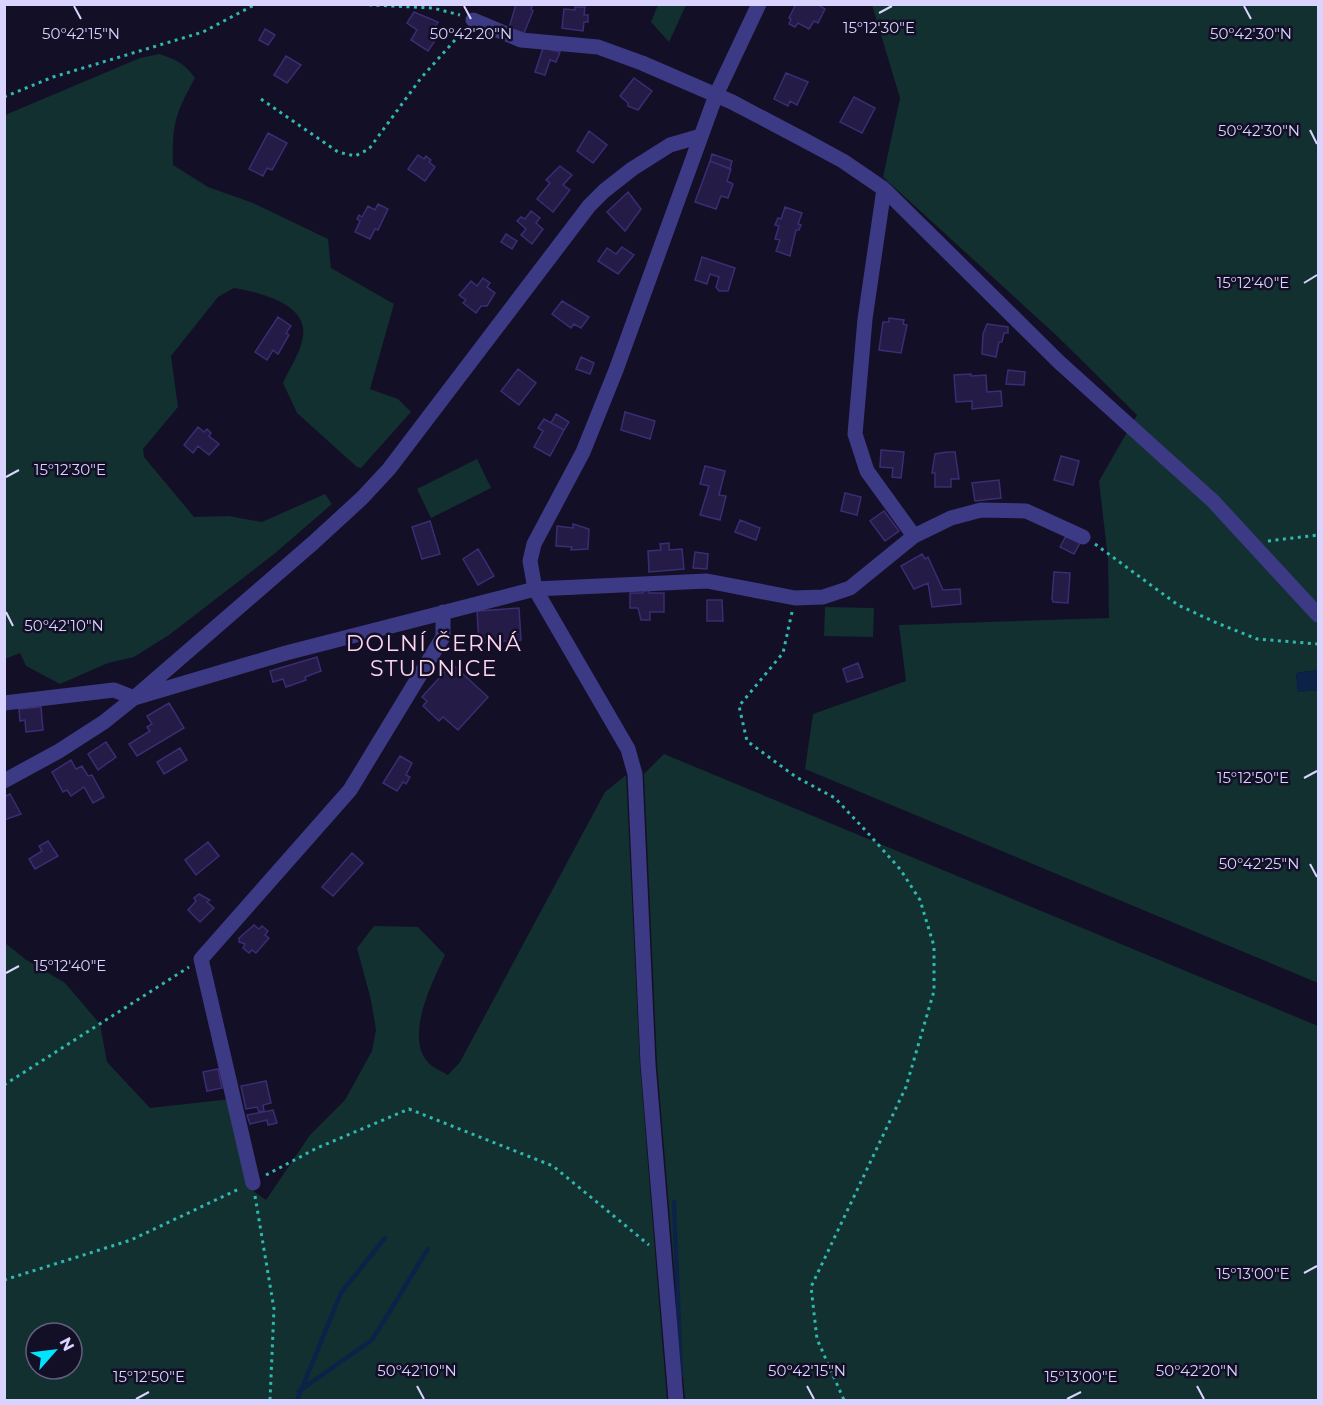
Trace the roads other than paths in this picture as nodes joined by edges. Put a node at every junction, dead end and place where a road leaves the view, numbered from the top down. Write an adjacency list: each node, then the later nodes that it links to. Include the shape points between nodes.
1 (759, 4): 3 (street)
2 (473, 20): 3 (street, via 521,40 598,47)
3 (716, 95): 4 (street); 5 (street, via 843,161)
4 (700, 136): 8 (street, via 583,452 534,544 530,561); 11 (street, via 670,145 604,190 362,498)
5 (884, 189): 6 (street, via 865,319 855,434 867,471); 10 (street, via 1059,362 1213,501)
6 (914, 536): 7 (street, via 951,518 981,510 1026,511); 8 (street, via 850,588 823,597 795,598 707,581)
7 (1083, 537)
8 (536, 589): 9 (street); 15 (street, via 628,749 635,774 648,1064)
9 (442, 612): 11 (street); 14 (street, via 442,637 350,790 201,959)
10 (1318, 615)
11 (134, 698): 12 (street, via 114,690); 13 (street, via 68,746)
12 (4, 703)
13 (4, 781)
14 (253, 1183)
15 (676, 1401)

